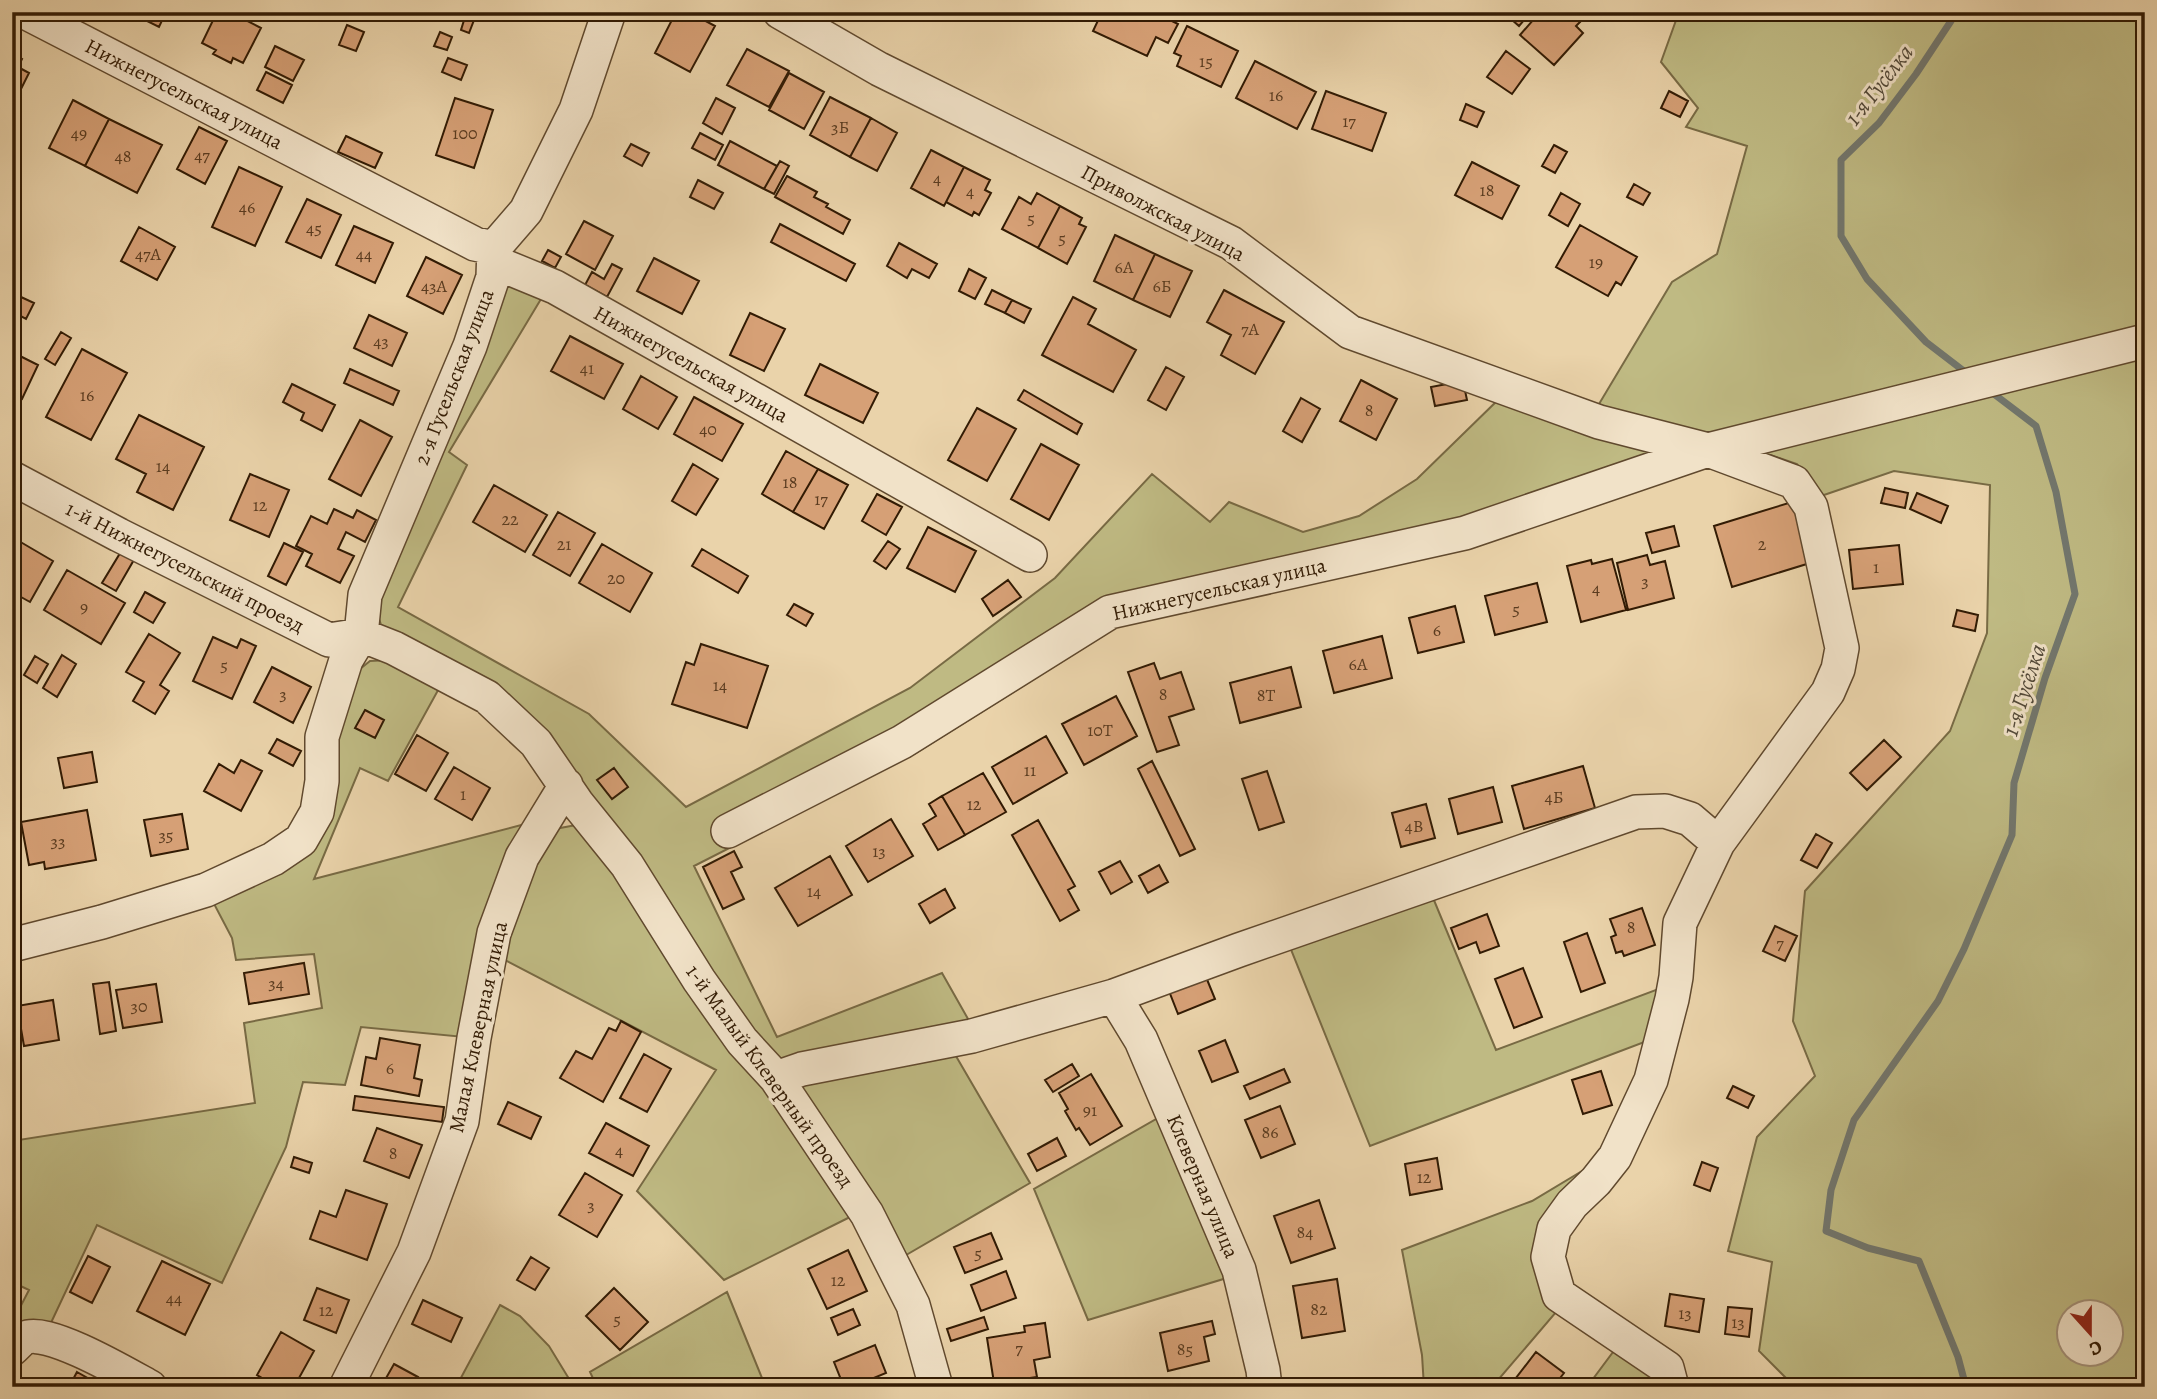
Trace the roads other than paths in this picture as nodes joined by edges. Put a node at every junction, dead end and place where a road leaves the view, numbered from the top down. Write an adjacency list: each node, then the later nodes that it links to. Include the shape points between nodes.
1 (25, 12): 4 (street, Нижнегусельская улица)
2 (609, 12): 4 (street, 2-я Гусельская улица, via 576,110 526,211)
3 (780, 12): 6 (street, Приволжская улица, via 879,69 1231,243 1350,332 1599,422)
4 (494, 255): 8 (street, Нижнегусельская улица); 9 (street, 2-я Гусельская улица, via 493,277 470,346 365,595)
5 (2145, 341): 6 (street, Нижнегусельская улица)
6 (1708, 450): 11 (street, Нижнегусельская улица, via 1465,533 1110,612 902,742); 12 (street, Приволжская улица, via 1794,482 1811,507 1842,648 1828,692)
7 (12, 478): 9 (street, 1-й Нижнегусельский проезд, via 329,640)
8 (1030, 555)
9 (361, 635): 10 (street, 1-й Малый Клеверный проезд, via 487,697 536,743); 13 (street, via 346,660 322,737 317,811 300,840 273,859 206,890)
10 (566, 785): 15 (street, 1-й Малый Клеверный проезд, via 627,865 742,1041); 18 (street, Малая Клеверная улица, via 522,857 494,933 462,1121 424,1226)
11 (728, 831)
12 (1718, 844): 14 (street, via 1690,819 1665,811 1636,813); 21 (street, Приволжская улица, via 1680,923 1672,999 1651,1080 1615,1157 1554,1229 1549,1257 1559,1295 1667,1368)
13 (12, 945)
14 (1114, 996): 15 (street, via 972,1036); 20 (street, Клеверная улица, via 1141,1040 1239,1270)
15 (776, 1078): 19 (street, 1-й Малый Клеверный проезд, via 867,1214 913,1305)
16 (18, 1343): 17 (street, via 40,1336 85,1353)
17 (150, 1387)
18 (345, 1387)
19 (936, 1387)
20 (1265, 1387)
21 (1672, 1387)

